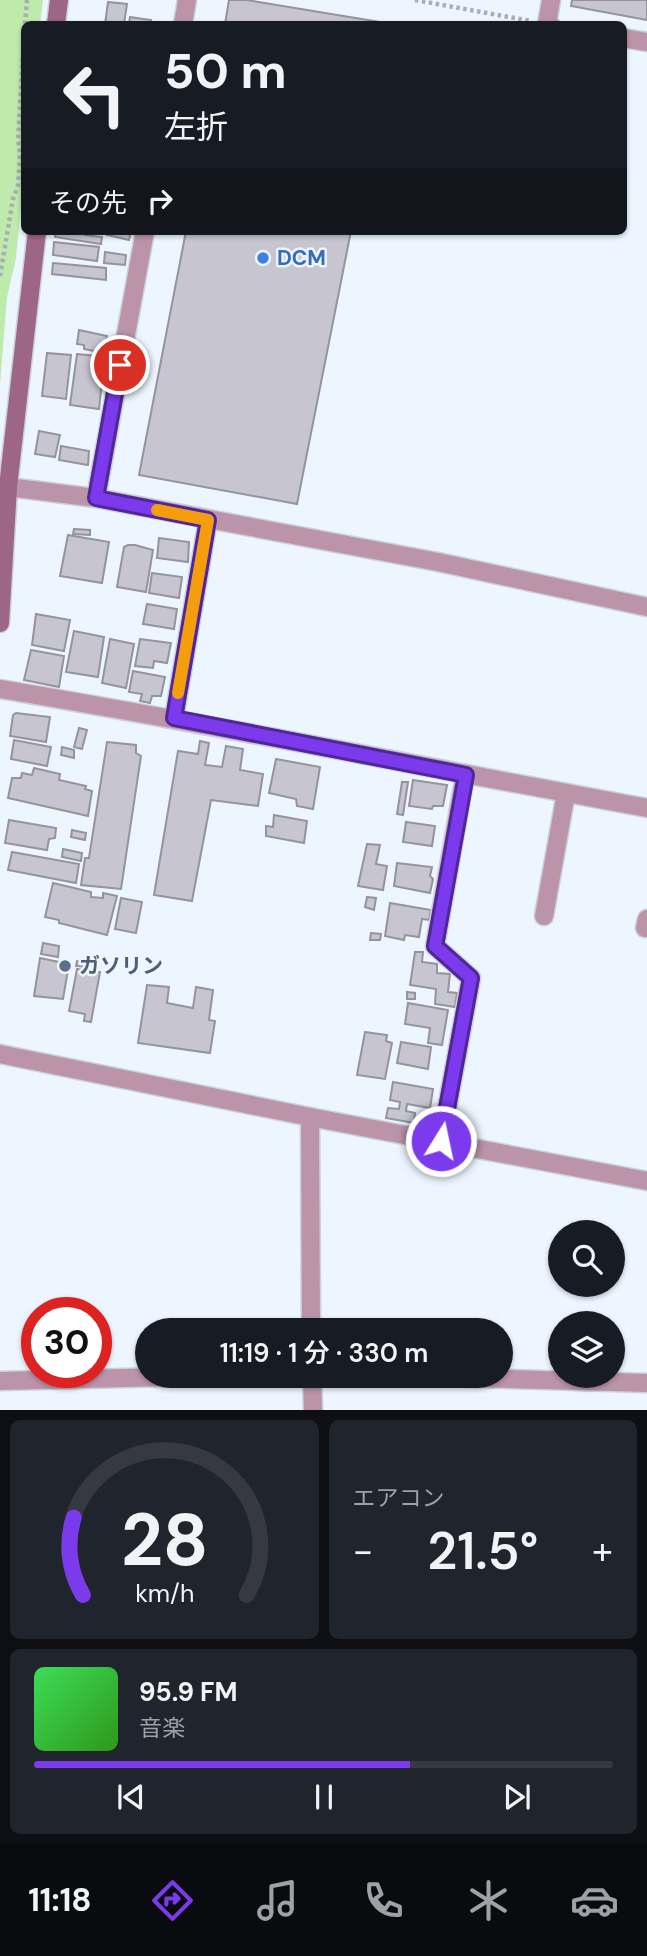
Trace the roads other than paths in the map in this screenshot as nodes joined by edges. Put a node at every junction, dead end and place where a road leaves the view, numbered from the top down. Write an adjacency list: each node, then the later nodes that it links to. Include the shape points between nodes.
1 (59, 0): 4 (main road)
2 (187, 0): 5 (street)
3 (551, 0): 6 (street)
4 (56, 21)
5 (184, 21)
6 (548, 21)
7 (627, 39): 8 (street)
8 (647, 43)
9 (37, 235): 11 (main road)
10 (144, 235): 12 (street)
11 (8, 487): 12 (street); 15 (main road)
12 (96, 498): 13 (street)
13 (208, 520): 14 (street, via 438,562); 17 (street)
14 (647, 607)
15 (0, 623)
16 (0, 689): 17 (street)
17 (174, 718): 18 (street)
18 (466, 775): 19 (street); 24 (street, via 435,946 471,978)
19 (566, 793): 20 (street); 21 (street)
20 (647, 808)
21 (544, 916)
22 (0, 1054): 23 (street)
23 (310, 1116): 24 (street); 26 (street)
24 (441, 1141): 25 (street)
25 (647, 1181)
26 (312, 1318)
27 (135, 1378): 29 (street)
28 (513, 1379): 30 (street)
29 (0, 1381)
30 (647, 1383)
31 (312, 1388): 32 (street)
32 (313, 1410)

